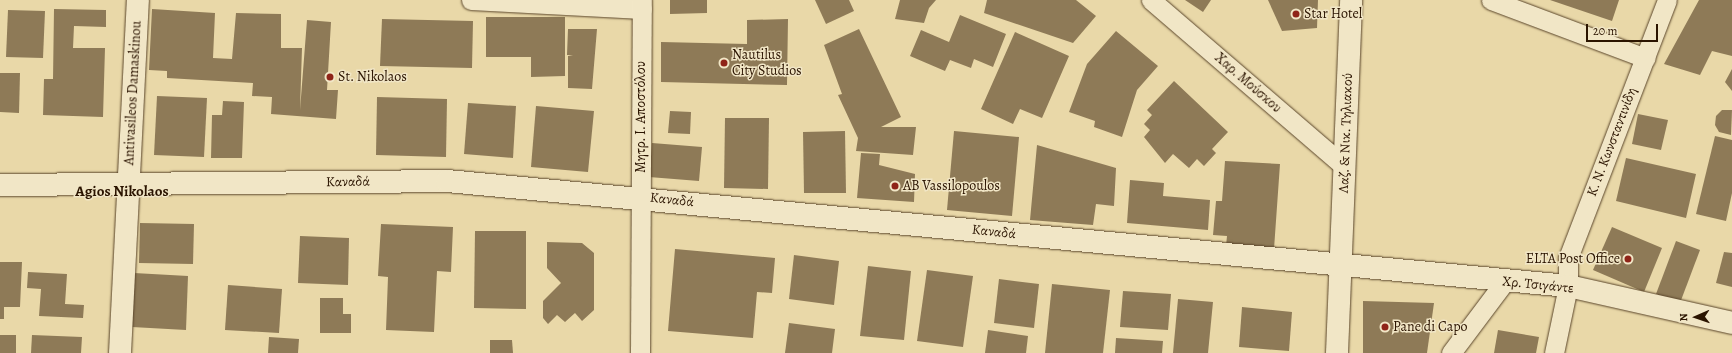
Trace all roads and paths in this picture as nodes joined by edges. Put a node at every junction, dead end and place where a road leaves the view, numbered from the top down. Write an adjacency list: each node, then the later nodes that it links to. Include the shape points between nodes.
1 (138, 0): 11 (street, Antivasileos Damaskinou)
2 (471, 0): 7 (street)
3 (1151, 0): 9 (street, Χαρ. Μούσκου)
4 (1351, 0): 9 (street, Λαζ. & Νικ. Τηλιακού)
5 (1491, 0): 8 (street)
6 (1667, 0): 8 (street, Κ. Ν. Κωνσταντινίδη)
7 (642, 4): 12 (street, Μητρ. Ι. Αποστόλου)
8 (1645, 58): 15 (street, Κ. Ν. Κωνσταντινίδη, via 1568,258)
9 (1344, 166): 13 (street, Λαζ. & Νικ. Τηλιακού)
10 (0, 185): 11 (street, Καναδά)
11 (127, 185): 12 (street, Καναδά, via 447,181); 17 (street, Antivasileos Damaskinou)
12 (641, 197): 13 (street, Καναδά); 18 (street, Μητρ. Ι. Αποστόλου)
13 (1341, 266): 14 (street, Χρ. Τσιγάντε); 19 (street, Λαζ. & Νικ. Τηλιακού)
14 (1505, 281): 15 (street, Χρ. Τσιγάντε); 20 (street)
15 (1568, 286): 16 (street, Χρ. Τσιγάντε); 21 (street, Κ. Ν. Κωνσταντινίδη)
16 (1732, 322)
17 (120, 353)
18 (640, 353)
19 (1337, 353)
20 (1451, 353)
21 (1554, 353)

